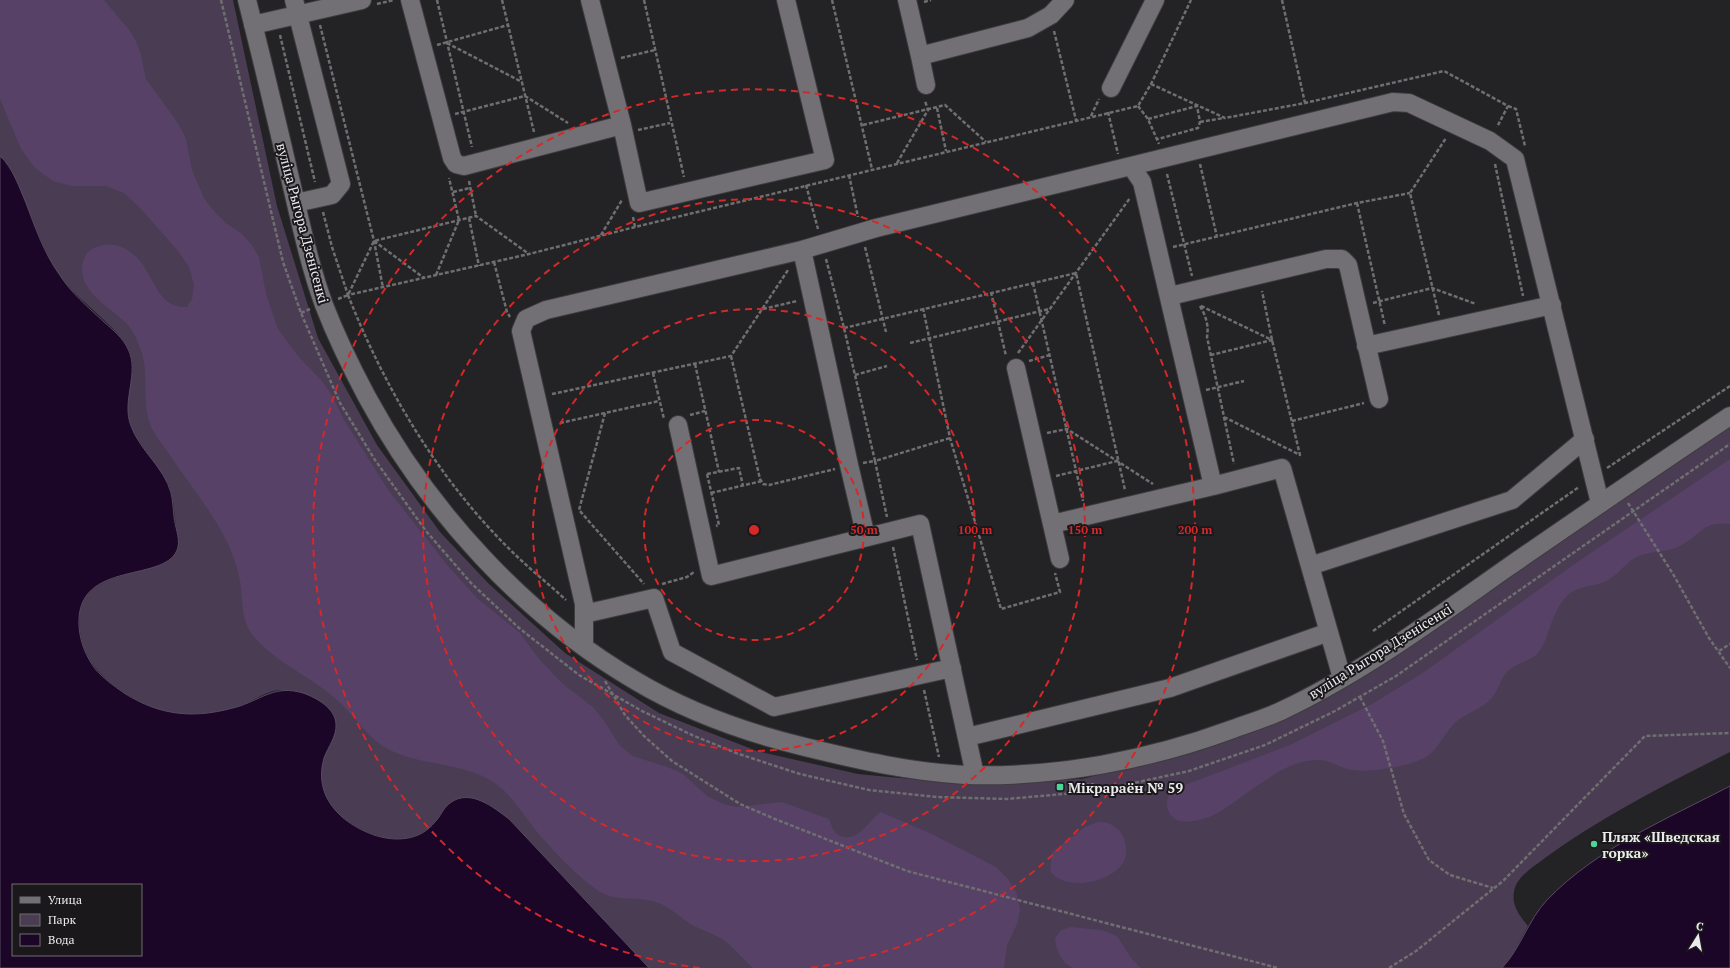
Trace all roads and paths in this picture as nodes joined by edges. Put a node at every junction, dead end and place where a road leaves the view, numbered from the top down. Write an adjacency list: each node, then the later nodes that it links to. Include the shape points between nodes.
1 (221, 0): 176 (path, via 283,262 340,403 379,466 426,531 470,584 519,628 579,675)
2 (248, 0): 20 (street, вуліца Рыгора Дзенісенкі)
3 (362, 0): 17 (street)
4 (410, 0): 23 (street)
5 (437, 0): 22 (path)
6 (502, 0): 21 (path)
7 (590, 0): 26 (street)
8 (644, 0): 24 (path)
9 (786, 0): 62 (street, via 825,160)
10 (832, 0): 43 (path)
11 (907, 0): 25 (street)
12 (1065, 0): 18 (street)
13 (1155, 0): 29 (street)
14 (1191, 0): 32 (path)
15 (1282, 0): 31 (path)
16 (296, 7): 17 (street); 19 (street); 64 (street, via 341,184 332,195)
17 (316, 10): 73 (path)
18 (1051, 15): 25 (street, via 1028,28); 40 (path)
19 (276, 19): 20 (street); 64 (path)
20 (253, 25): 66 (street, вуліца Рыгора Дзенісенкі)
21 (508, 25): 22 (path); 27 (path)
22 (446, 43): 23 (path); 27 (path); 35 (path)
23 (423, 47): 37 (street)
24 (655, 50): 26 (path); 62 (path)
25 (920, 56): 28 (street)
26 (606, 61): 42 (street)
27 (522, 82): 30 (path)
28 (926, 85): 34 (path, via 922,88)
29 (1111, 88)
30 (525, 96): 35 (path); 45 (path); 49 (path)
31 (1305, 103)
32 (1138, 106): 36 (path); 39 (path)
33 (937, 108): 34 (path); 48 (path, via 945,105); 51 (path)
34 (928, 110): 43 (path); 54 (path)
35 (464, 112): 37 (path); 53 (path)
36 (1108, 112): 40 (path); 55 (path)
37 (440, 117): 53 (street, via 456,164 464,166)
38 (1225, 118): 41 (path)
39 (1148, 119): 41 (path, via 1197,106); 46 (path)
40 (1076, 120): 48 (path)
41 (1200, 122): 46 (path, via 1198,128)
42 (622, 125): 45 (street); 62 (street, via 639,203)
43 (863, 125): 56 (path)
44 (1454, 125): 47 (street); 50 (street, via 1409,103 1393,102); 63 (path)
45 (586, 134): 49 (street)
46 (1158, 139): 52 (path)
47 (1490, 141): 93 (street, via 1515,159); 98 (path)
48 (986, 142): 51 (path)
49 (538, 148): 53 (street)
50 (1197, 150): 52 (street); 72 (path)
51 (946, 151): 54 (path)
52 (1163, 159): 55 (street); 75 (path)
53 (475, 163)
54 (896, 163): 56 (path)
55 (1126, 167): 58 (street); 70 (street)
56 (872, 169): 57 (path)
57 (849, 175): 59 (path); 70 (path)
58 (1142, 182): 77 (street); 81 (path)
59 (806, 185): 68 (path); 74 (path)
60 (470, 188): 61 (path)
61 (453, 192)
62 (687, 192): 68 (path)
63 (1410, 193): 67 (path); 86 (path)
64 (319, 198): 66 (street); 88 (path)
65 (623, 198): 71 (path)
66 (296, 203): 169 (street, вуліца Рыгора Дзенісенкі, via 305,243 324,304 365,393 416,477 447,517 496,571)
67 (1357, 203): 72 (path); 92 (path)
68 (692, 213): 71 (path)
69 (469, 218): 73 (path); 78 (path, via 476,216); 80 (path)
70 (861, 232): 74 (street); 101 (path)
71 (601, 235): 78 (path)
72 (1217, 237): 75 (path)
73 (374, 241): 83 (path); 85 (path); 88 (path)
74 (822, 243): 76 (street); 103 (path)
75 (1184, 245): 77 (path); 87 (path)
76 (802, 250): 96 (path); 105 (street, via 546,310 526,319); 139 (street)
77 (1158, 251): 89 (street)
78 (530, 254): 79 (path)
79 (494, 262): 80 (path); 105 (path, via 507,312)
80 (479, 266): 83 (path)
81 (1076, 272): 84 (path); 97 (path); 138 (path)
82 (1259, 274): 87 (street); 94 (street, via 1326,259 1342,259 1348,265); 108 (path)
83 (424, 278): 85 (path)
84 (1033, 283): 95 (path); 99 (path)
85 (383, 288): 88 (path)
86 (1432, 288): 92 (path); 100 (path); 104 (path)
87 (1195, 289): 89 (street)
88 (348, 295): 91 (path); 164 (path, via 389,387 429,453 483,521 522,562 574,606)
89 (1170, 296): 122 (street)
90 (803, 299): 96 (path)
91 (333, 301)
92 (1379, 302): 94 (path); 109 (path)
93 (1552, 304): 98 (street); 135 (street)
94 (1358, 306): 111 (street)
95 (923, 308): 101 (path); 107 (path)
96 (762, 309): 113 (path)
97 (1049, 309): 99 (path); 102 (path)
98 (1526, 310): 100 (street)
99 (1040, 312): 102 (path); 107 (path)
100 (1505, 315): 104 (street)
101 (882, 318): 103 (path); 106 (path)
102 (1041, 320): 114 (path); 132 (path)
103 (844, 328): 118 (path)
104 (1443, 329): 109 (street)
105 (521, 332): 123 (street)
106 (886, 332)
107 (929, 338): 110 (path); 134 (path)
108 (1272, 340): 112 (path); 112 (path, via 1199,304 1205,314 1208,330 1206,337); 129 (path)
109 (1389, 342): 111 (street)
110 (910, 343)
111 (1366, 346): 124 (street)
112 (1211, 355): 121 (path)
113 (731, 356): 115 (path); 146 (path)
114 (1016, 361): 133 (street)
115 (695, 364): 117 (path); 143 (path)
116 (887, 366): 118 (path)
117 (653, 373): 123 (path); 125 (path)
118 (855, 374): 137 (path)
119 (1244, 381): 121 (path)
120 (1730, 386): 142 (path)
121 (1217, 388): 122 (path); 128 (path)
122 (1192, 394): 148 (street)
123 (536, 398): 164 (street)
124 (1379, 399): 129 (path)
125 (660, 401): 126 (path); 131 (path)
126 (605, 413): 130 (path); 163 (path, via 579,510)
127 (1730, 416): 152 (street, вуліца Рыгора Дзенісенкі)
128 (1224, 417): 129 (path, via 1300,455); 140 (path)
129 (1292, 421)
130 (560, 422)
131 (671, 422): 144 (street)
132 (1067, 429): 133 (path); 138 (path); 141 (path)
133 (1032, 436): 145 (street)
134 (950, 438): 137 (path); 165 (path)
135 (1585, 439): 152 (street); 160 (street, via 1512,500)
136 (1730, 444): 154 (path)
137 (875, 461): 139 (path); 157 (path)
138 (1118, 461): 141 (path); 151 (path); 153 (path)
139 (849, 465): 146 (path, via 769,485); 158 (street)
140 (1234, 465)
141 (1077, 471): 145 (path); 155 (path)
142 (1603, 471)
143 (719, 472): 144 (path); 147 (path, via 739,468)
144 (689, 478): 158 (street, via 711,576)
145 (1042, 479): 156 (street)
146 (762, 481): 147 (path)
147 (743, 486): 150 (path)
148 (1214, 486): 151 (street); 160 (street, via 1282,468)
149 (1581, 486): 166 (path)
150 (711, 493)
151 (1172, 496): 153 (street)
152 (1600, 503): 174 (street, вуліца Рыгора Дзенісенкі, via 1428,624)
153 (1129, 506): 155 (street)
154 (1634, 510): 170 (path); 177 (path, via 1396,676)
155 (1087, 516): 156 (street)
156 (1052, 524): 159 (street)
157 (890, 531): 158 (street); 171 (street, via 920,524); 173 (path)
158 (866, 537)
159 (1060, 559)
160 (1310, 566): 167 (street)
161 (695, 570): 162 (path, via 694,574 687,577)
162 (661, 584)
163 (648, 588)
164 (584, 609): 169 (street); 173 (street, via 654,598 672,652 774,707)
165 (1001, 609)
166 (1373, 631)
167 (1329, 632): 174 (street); 179 (street, via 1170,688)
168 (1730, 644): 170 (path)
169 (584, 646): 180 (street, вуліца Рыгора Дзенісенкі, via 636,682 686,706 768,738 860,761)
170 (1719, 651): 172 (path)
171 (952, 668): 173 (street); 179 (street)
172 (1730, 668)
173 (921, 675): 180 (path)
174 (1342, 678): 181 (street, вуліца Рыгора Дзенісенкі, via 1280,711 1190,745 1080,768 1022,774)
175 (604, 680): 176 (path)
176 (612, 694): 185 (path, via 692,735 800,774 869,790 937,797); 187 (path, via 625,716 672,761 740,804 775,819 907,871)
177 (1360, 697): 183 (path, via 1335,712 1264,745 1189,771); 186 (path, via 1383,741 1404,814 1429,860 1450,875)
178 (1730, 733): 186 (path, via 1645,736)
179 (967, 736): 181 (street)
180 (943, 773): 181 (street, вуліца Рыгора Дзенісенкі)
181 (975, 775)
182 (1093, 784): 183 (path)
183 (1097, 791): 185 (path)
184 (1009, 792): 185 (path)
185 (1007, 799)
186 (1494, 888): 188 (path, via 1416,951)
187 (1278, 968)
188 (1389, 968)

